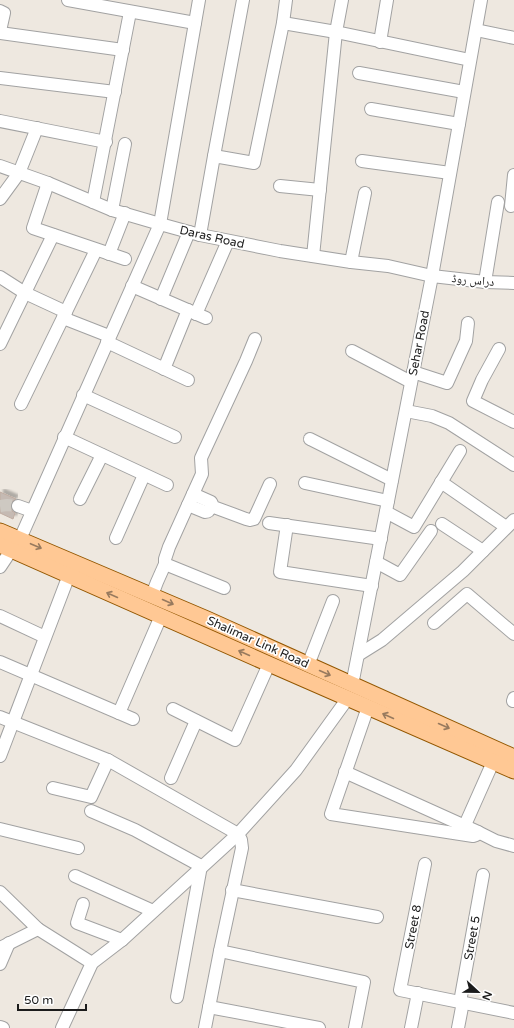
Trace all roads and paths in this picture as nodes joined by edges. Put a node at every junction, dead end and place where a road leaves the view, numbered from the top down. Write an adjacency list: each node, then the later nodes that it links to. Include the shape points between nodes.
1 (68, 0): 9 (street)
2 (199, 0): 10 (street)
3 (242, 0): 29 (street)
4 (286, 0): 11 (street)
5 (342, 0): 14 (street)
6 (387, 0): 16 (street)
7 (481, 0): 12 (street, Sehar Road)
8 (0, 11): 13 (street, via 4,13)
9 (130, 12): 10 (street); 17 (street)
10 (195, 23): 45 (street)
11 (283, 23): 14 (street); 29 (street, via 254,163)
12 (476, 30): 15 (street); 18 (street, Sehar Road)
13 (0, 32): 17 (street)
14 (336, 32): 16 (street); 37 (street)
15 (514, 38)
16 (380, 42): 18 (street)
17 (123, 50): 21 (street)
18 (470, 60): 22 (street, Sehar Road)
19 (359, 73): 22 (street)
20 (0, 78): 21 (street)
21 (115, 92): 27 (street)
22 (464, 92): 25 (street, Sehar Road)
23 (371, 109): 25 (street)
24 (0, 121): 26 (street)
25 (459, 124): 33 (street, Sehar Road)
26 (37, 128): 27 (street); 32 (street)
27 (106, 142): 40 (street)
28 (125, 144): 43 (street)
29 (214, 156): 46 (street)
30 (362, 161): 33 (street)
31 (0, 166): 32 (street, Daras Road)
32 (20, 173): 35 (street, Daras Road); 39 (street)
33 (450, 173): 54 (street, Sehar Road)
34 (514, 175): 42 (street)
35 (48, 183): 40 (street, Daras Road); 47 (street, via 33,228)
36 (280, 186): 37 (street)
37 (320, 190): 51 (street)
38 (365, 193): 53 (street)
39 (0, 200)
40 (93, 202): 43 (street, Daras Road)
41 (498, 202): 56 (street)
42 (511, 206)
43 (112, 210): 44 (street, Daras Road)
44 (126, 214): 45 (street, Daras Road); 50 (street)
45 (160, 224): 46 (street, Daras Road); 58 (street)
46 (195, 233): 48 (street, Daras Road); 60 (street)
47 (53, 235): 49 (street); 59 (street)
48 (228, 241): 51 (street, Daras Road); 61 (street)
49 (96, 250): 50 (street); 62 (street)
50 (109, 254): 52 (street)
51 (312, 256): 53 (street, Daras Road)
52 (125, 259)
53 (351, 262): 54 (street, Daras Road, via 388,266)
54 (432, 276): 56 (street, دراس روڈ); 70 (street, Sehar Road)
55 (0, 277): 59 (street)
56 (485, 282): 57 (street, دراس روڈ)
57 (514, 283)
58 (132, 286): 60 (street); 64 (street)
59 (25, 293): 62 (street); 66 (street)
60 (161, 298): 61 (street)
61 (197, 314): 69 (street)
62 (64, 315): 64 (street); 73 (street)
63 (468, 323): 70 (street, via 466,341 447,383)
64 (108, 339): 69 (street); 72 (street)
65 (255, 339): 89 (street, via 201,458 202,474)
66 (0, 344)
67 (499, 349): 75 (street, via 473,401)
68 (352, 351): 70 (street)
69 (164, 369): 71 (street)
70 (412, 377): 74 (street, Sehar Road)
71 (188, 380)
72 (83, 395): 76 (street); 77 (street)
73 (21, 404)
74 (406, 411): 81 (street, via 432,416 449,423); 83 (street, Sehar Road)
75 (513, 419)
76 (64, 437): 80 (street); 92 (street)
77 (175, 437)
78 (310, 439): 83 (street)
79 (460, 451): 84 (street)
80 (102, 455): 82 (street); 88 (street)
81 (514, 465)
82 (144, 475): 87 (street); 99 (street)
83 (392, 480): 91 (street, Sehar Road)
84 (441, 482): 91 (street, via 414,527); 94 (street)
85 (305, 483): 91 (street)
86 (270, 484): 89 (street, via 254,519 250,520 211,506 210,510 205,512)
87 (166, 485)
88 (80, 499)
89 (191, 499): 104 (street, via 168,548)
90 (18, 506): 92 (street)
91 (387, 507): 100 (street, Sehar Road)
92 (32, 511): 101 (street)
93 (270, 523): 96 (street)
94 (510, 523): 102 (street)
95 (442, 524): 102 (street)
96 (287, 525): 100 (street); 107 (street, via 280,572)
97 (0, 530): 101 (main road, Shalimar Link Road)
98 (431, 531): 103 (street, via 400,575)
99 (116, 538)
100 (381, 539): 103 (street, Sehar Road)
101 (10, 544): 105 (street); 106 (main road, Shalimar Link Road); 109 (main road, Shalimar Link Road, one-way to 109)
102 (483, 551): 118 (street, via 387,636)
103 (376, 562): 107 (street, Sehar Road)
104 (166, 564): 108 (street); 109 (street)
105 (0, 567)
106 (69, 575): 112 (main road, Shalimar Link Road, one-way to 106); 117 (street)
107 (372, 586): 118 (street, Sehar Road)
108 (224, 588)
109 (152, 595): 113 (main road, Shalimar Link Road, one-way to 113)
110 (333, 601): 121 (street)
111 (0, 616): 117 (street)
112 (161, 616): 115 (main road, Shalimar Link Road); 126 (street)
113 (207, 619): 115 (main road); 121 (main road, Shalimar Link Road)
114 (434, 623): 116 (street, via 467,594)
115 (201, 634): 120 (main road, Shalimar Link Road, one-way to 115)
116 (514, 634)
117 (45, 637): 122 (street)
118 (358, 655): 123 (street, Sehar Road)
119 (0, 662): 122 (street)
120 (269, 664): 123 (main road, Shalimar Link Road); 129 (street, via 235,740)
121 (308, 665): 123 (main road, Shalimar Link Road, one-way to 123)
122 (30, 676): 126 (street); 130 (street)
123 (350, 691): 124 (main road, Shalimar Link Road); 133 (main road, Shalimar Link Road, one-way to 133); 144 (street, via 296,770)
124 (368, 707): 135 (main road, Shalimar Link Road, one-way to 124); 137 (street)
125 (173, 709): 129 (street)
126 (119, 713): 128 (street)
127 (0, 718): 130 (street)
128 (133, 719)
129 (196, 720): 138 (street)
130 (13, 723): 131 (street); 134 (street)
131 (3, 742): 132 (street)
132 (0, 756)
133 (514, 757)
134 (108, 760): 139 (street, via 91,797); 144 (street)
135 (493, 762): 136 (main road, Shalimar Link Road); 141 (street)
136 (514, 771)
137 (345, 772): 141 (street); 143 (street, via 331,814 473,836)
138 (171, 778)
139 (53, 788)
140 (91, 811): 148 (street, via 135,830)
141 (465, 825): 143 (street)
142 (0, 829): 146 (street)
143 (478, 832): 145 (street)
144 (238, 834): 148 (street); 151 (street, via 242,848)
145 (514, 846)
146 (78, 848)
147 (425, 864): 162 (street, Street 8, via 400,990)
148 (201, 866): 154 (street); 163 (street)
149 (484, 875): 164 (street, Street 5)
150 (75, 876): 154 (street)
151 (232, 890): 155 (street); 159 (street)
152 (0, 892): 156 (street)
153 (83, 904): 157 (street, via 77,923)
154 (153, 910): 157 (street)
155 (377, 917)
156 (38, 929): 158 (street); 160 (street)
157 (122, 940): 160 (street)
158 (5, 946): 161 (street)
159 (220, 951): 165 (street); 172 (street, via 364,982)
160 (92, 963): 169 (street)
161 (0, 964)
162 (418, 993): 164 (street); 173 (street)
163 (177, 997)
164 (462, 1002): 166 (street); 174 (street, Street 5)
165 (209, 1007): 170 (street); 171 (street)
166 (514, 1013)
167 (0, 1027): 168 (street)
168 (3, 1028)
169 (62, 1028)
170 (205, 1028)
171 (319, 1028)
172 (355, 1028)
173 (410, 1028)
174 (458, 1028)

